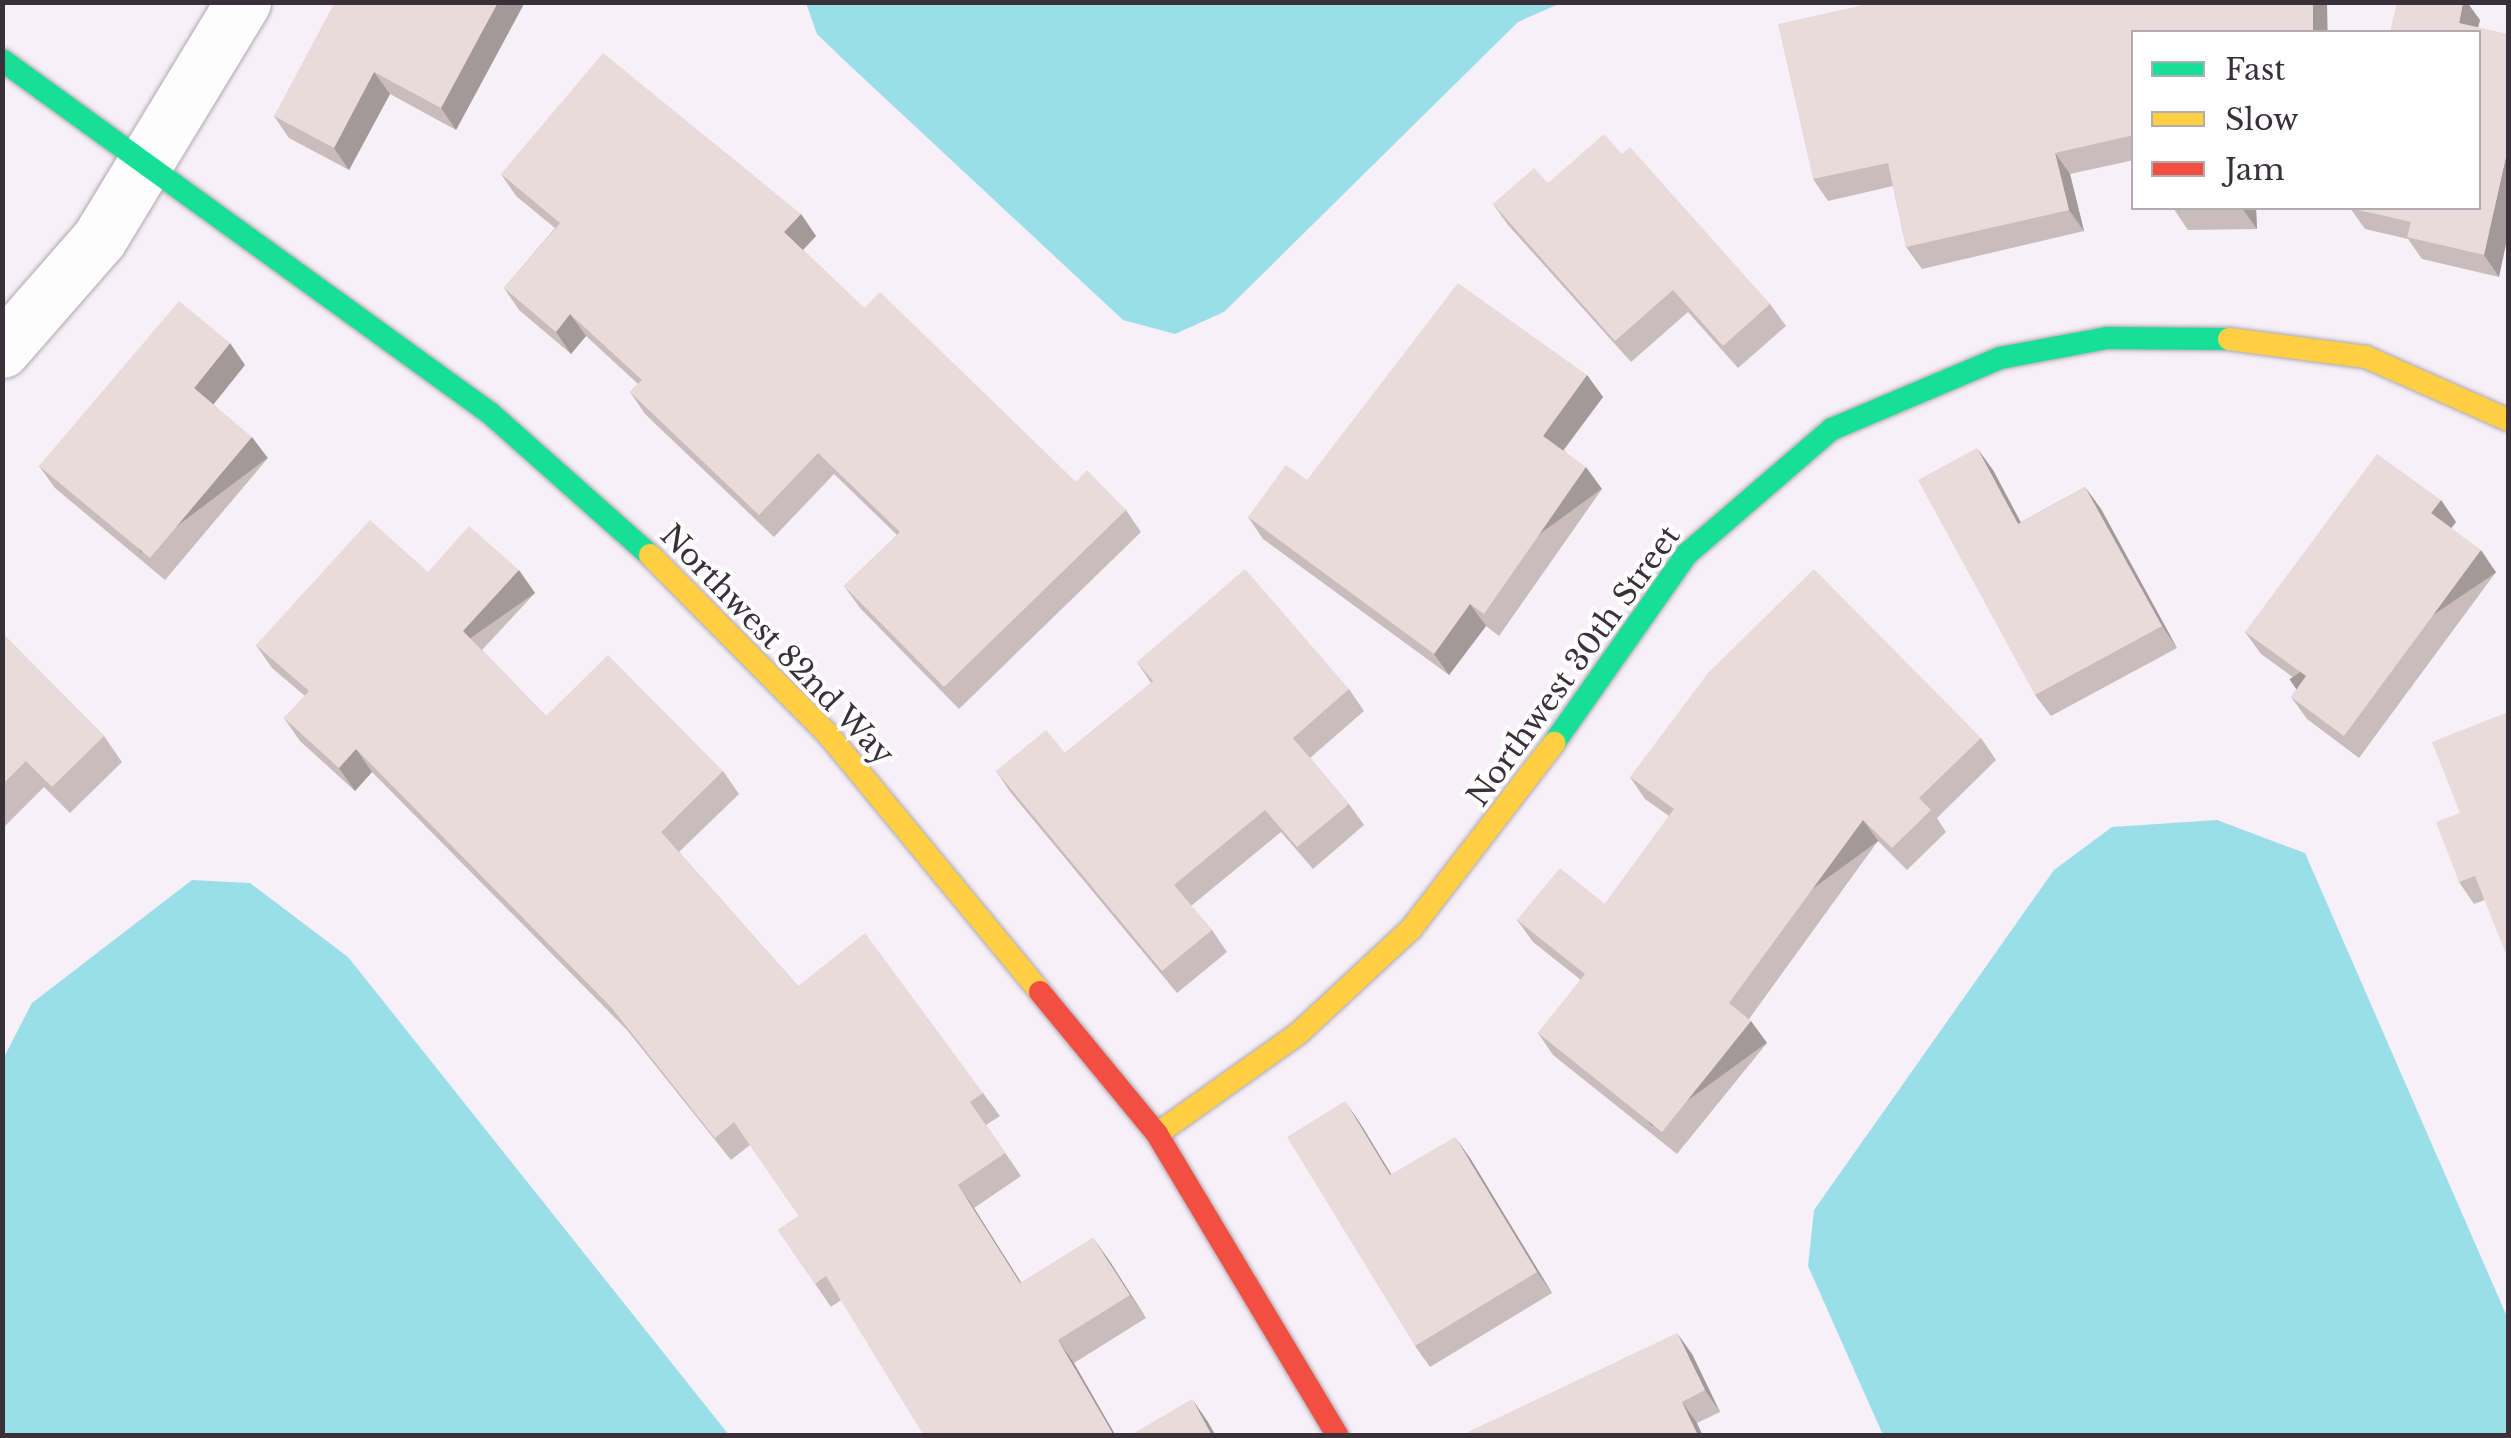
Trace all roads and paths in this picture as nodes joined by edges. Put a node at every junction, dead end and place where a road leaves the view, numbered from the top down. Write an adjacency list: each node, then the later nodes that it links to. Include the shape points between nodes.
1 (244, 2): 3 (street)
2 (2, 60): 3 (street, Northwest 82nd Way)
3 (148, 164): 4 (street, via 99,238); 6 (street, Northwest 82nd Way, via 491,414 680,583 952,876)
4 (2, 350)
5 (2508, 420): 6 (street, Northwest 30th Street, via 2366,357 2195,335 2107,338 2000,358 1832,430 1687,554 1498,823 1411,928 1300,1032)
6 (1157, 1134): 7 (street, Northwest 82nd Way)
7 (1338, 1436)

